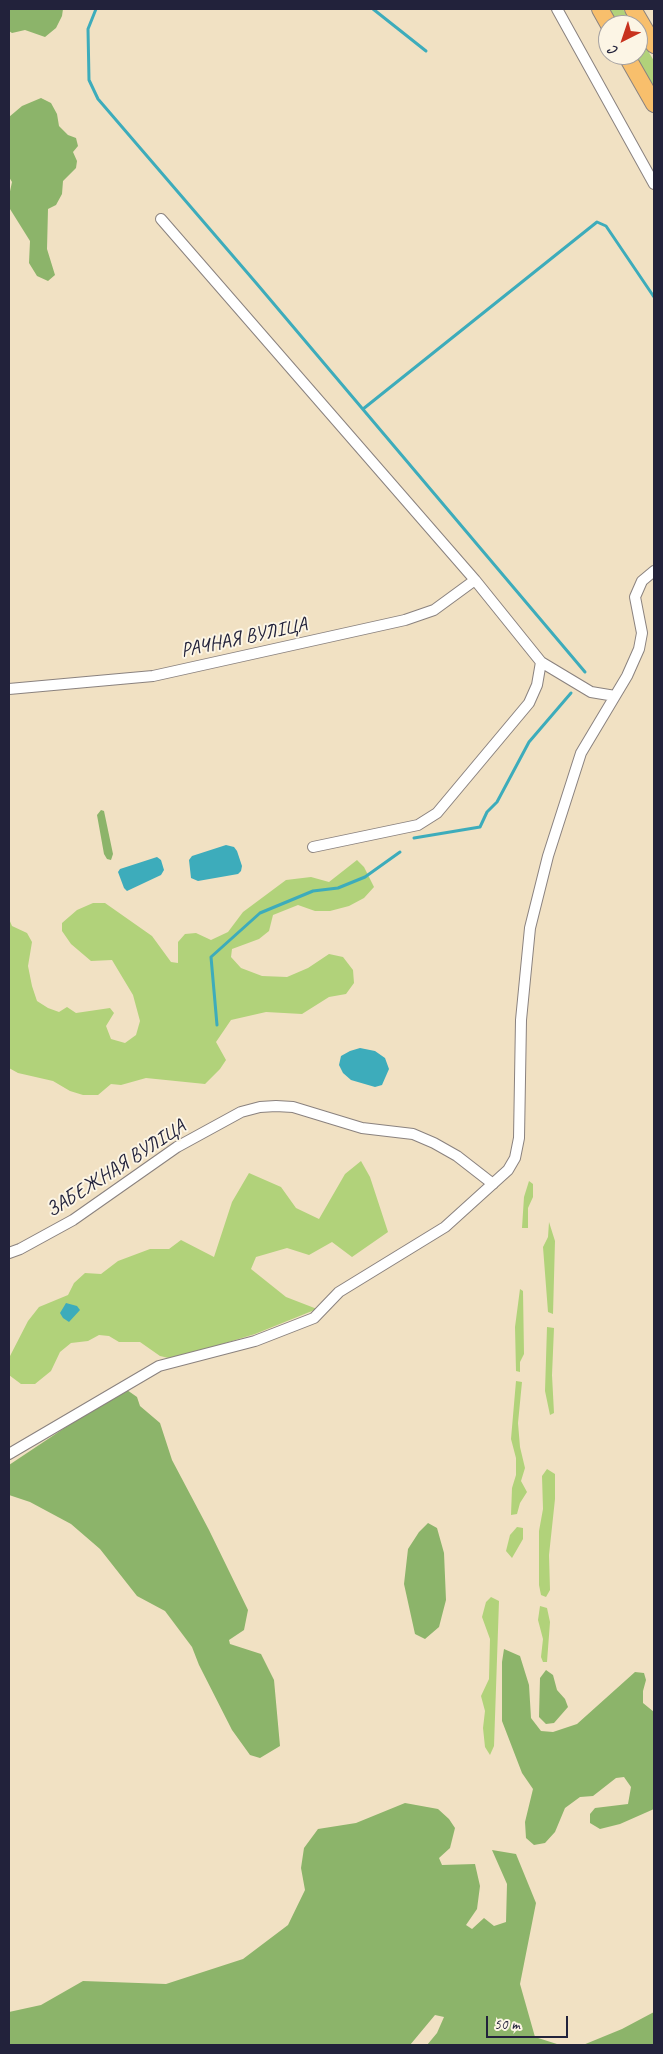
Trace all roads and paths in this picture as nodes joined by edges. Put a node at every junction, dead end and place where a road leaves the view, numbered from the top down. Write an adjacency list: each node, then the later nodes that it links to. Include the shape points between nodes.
1 (557, 9): 6 (street)
2 (632, 9): 3 (highway)
3 (654, 45)
4 (632, 65): 5 (highway)
5 (654, 104)
6 (654, 184)
7 (161, 220): 9 (street)
8 (654, 571): 12 (street, via 642,581 635,597 642,633 639,649)
9 (475, 580): 10 (street); 11 (street, РАЧНАЯ ВУЛІЦА, via 434,610 405,620 153,676)
10 (541, 662): 12 (street, via 591,692); 13 (street, via 529,702 437,813 418,825)
11 (9, 688)
12 (615, 696): 14 (street, via 581,753 545,865 530,928 521,1020 519,1138 515,1158 508,1170)
13 (314, 847)
14 (492, 1184): 15 (street, ЗАБЕЖНАЯ ВУЛІЦА, via 457,1156 413,1134 362,1128 293,1107 260,1107 241,1112 177,1147 60,1228); 16 (street, via 458,1218 339,1292 314,1318 255,1341 159,1366)
15 (9, 1252)
16 (9, 1454)

